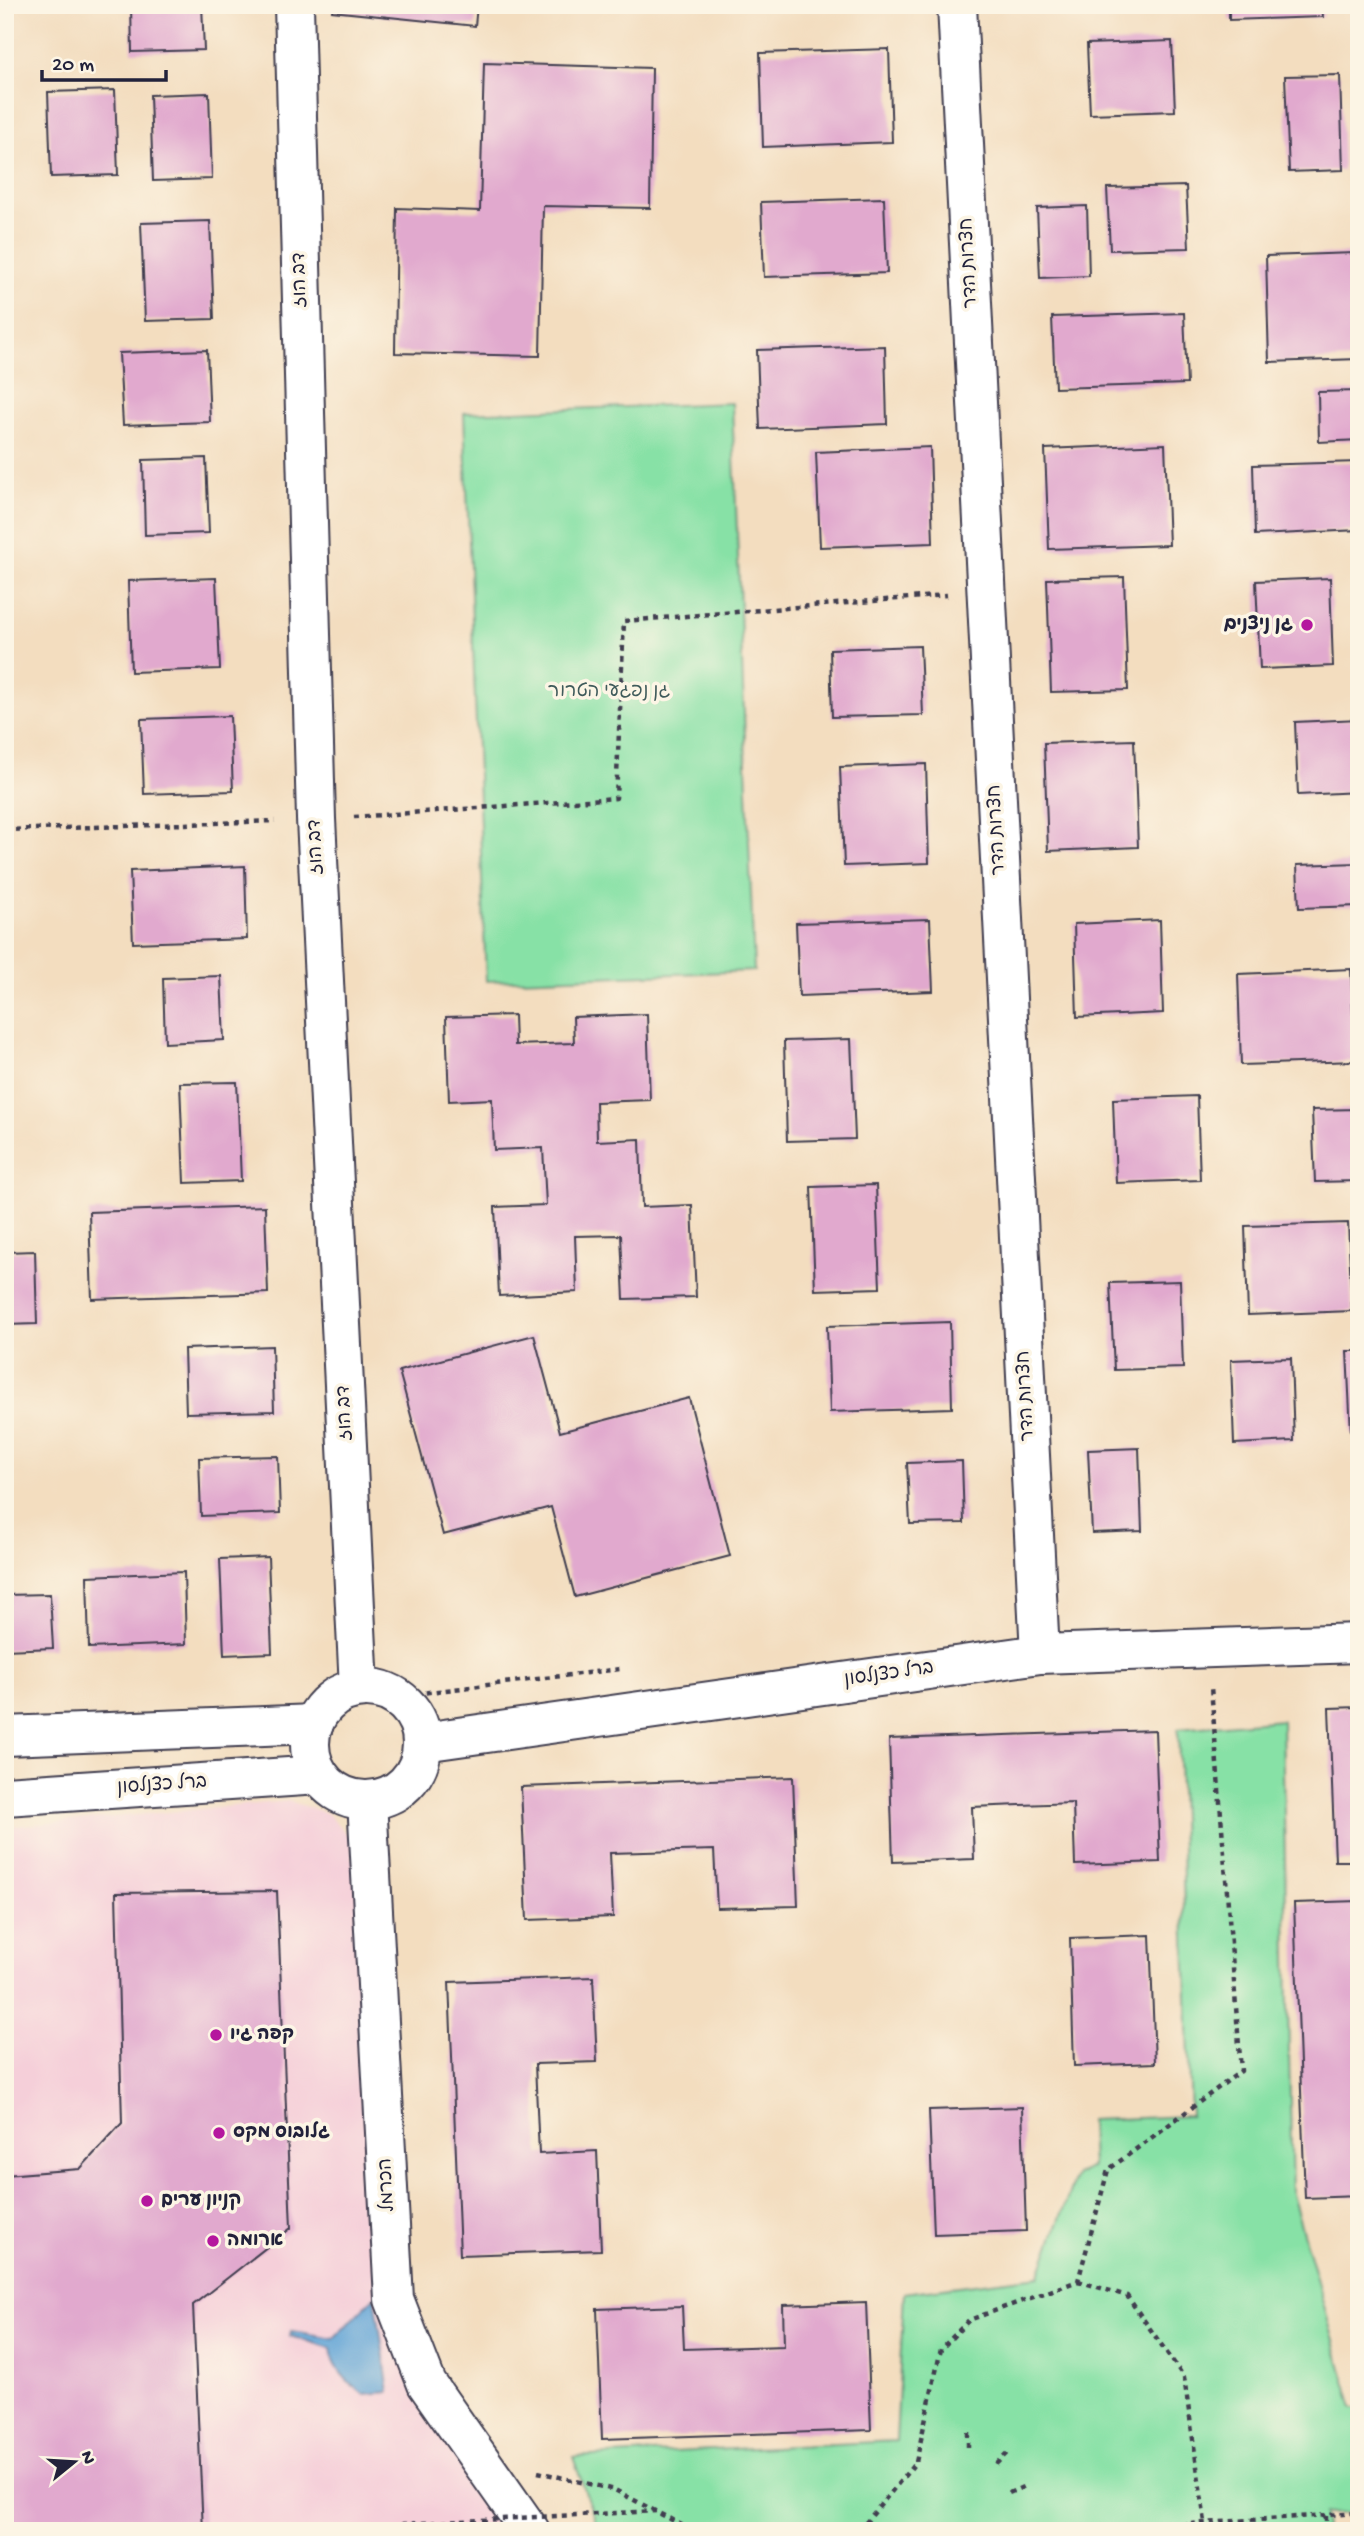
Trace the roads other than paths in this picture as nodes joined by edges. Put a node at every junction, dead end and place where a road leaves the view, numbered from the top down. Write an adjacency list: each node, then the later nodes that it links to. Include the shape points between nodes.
1 (294, 5): 5 (street, דב הוז, via 316,819)
2 (957, 5): 4 (street, חצרות הדר)
3 (1359, 1643): 4 (street, ברל כצנלסון)
4 (1040, 1654): 8 (street, ברל כצנלסון)
5 (359, 1688): 6 (street, via 324,1707); 8 (street, via 395,1696 409,1708)
6 (314, 1724): 7 (street); 9 (street, via 310,1741)
7 (5, 1736)
8 (423, 1742): 11 (street, via 421,1759 401,1789 385,1798)
9 (319, 1775): 10 (street, ברל כצנלסון); 11 (street, via 348,1798)
10 (5, 1796)
11 (367, 1800): 12 (street, הכרמל, via 394,2299 427,2384)
12 (530, 2531)

